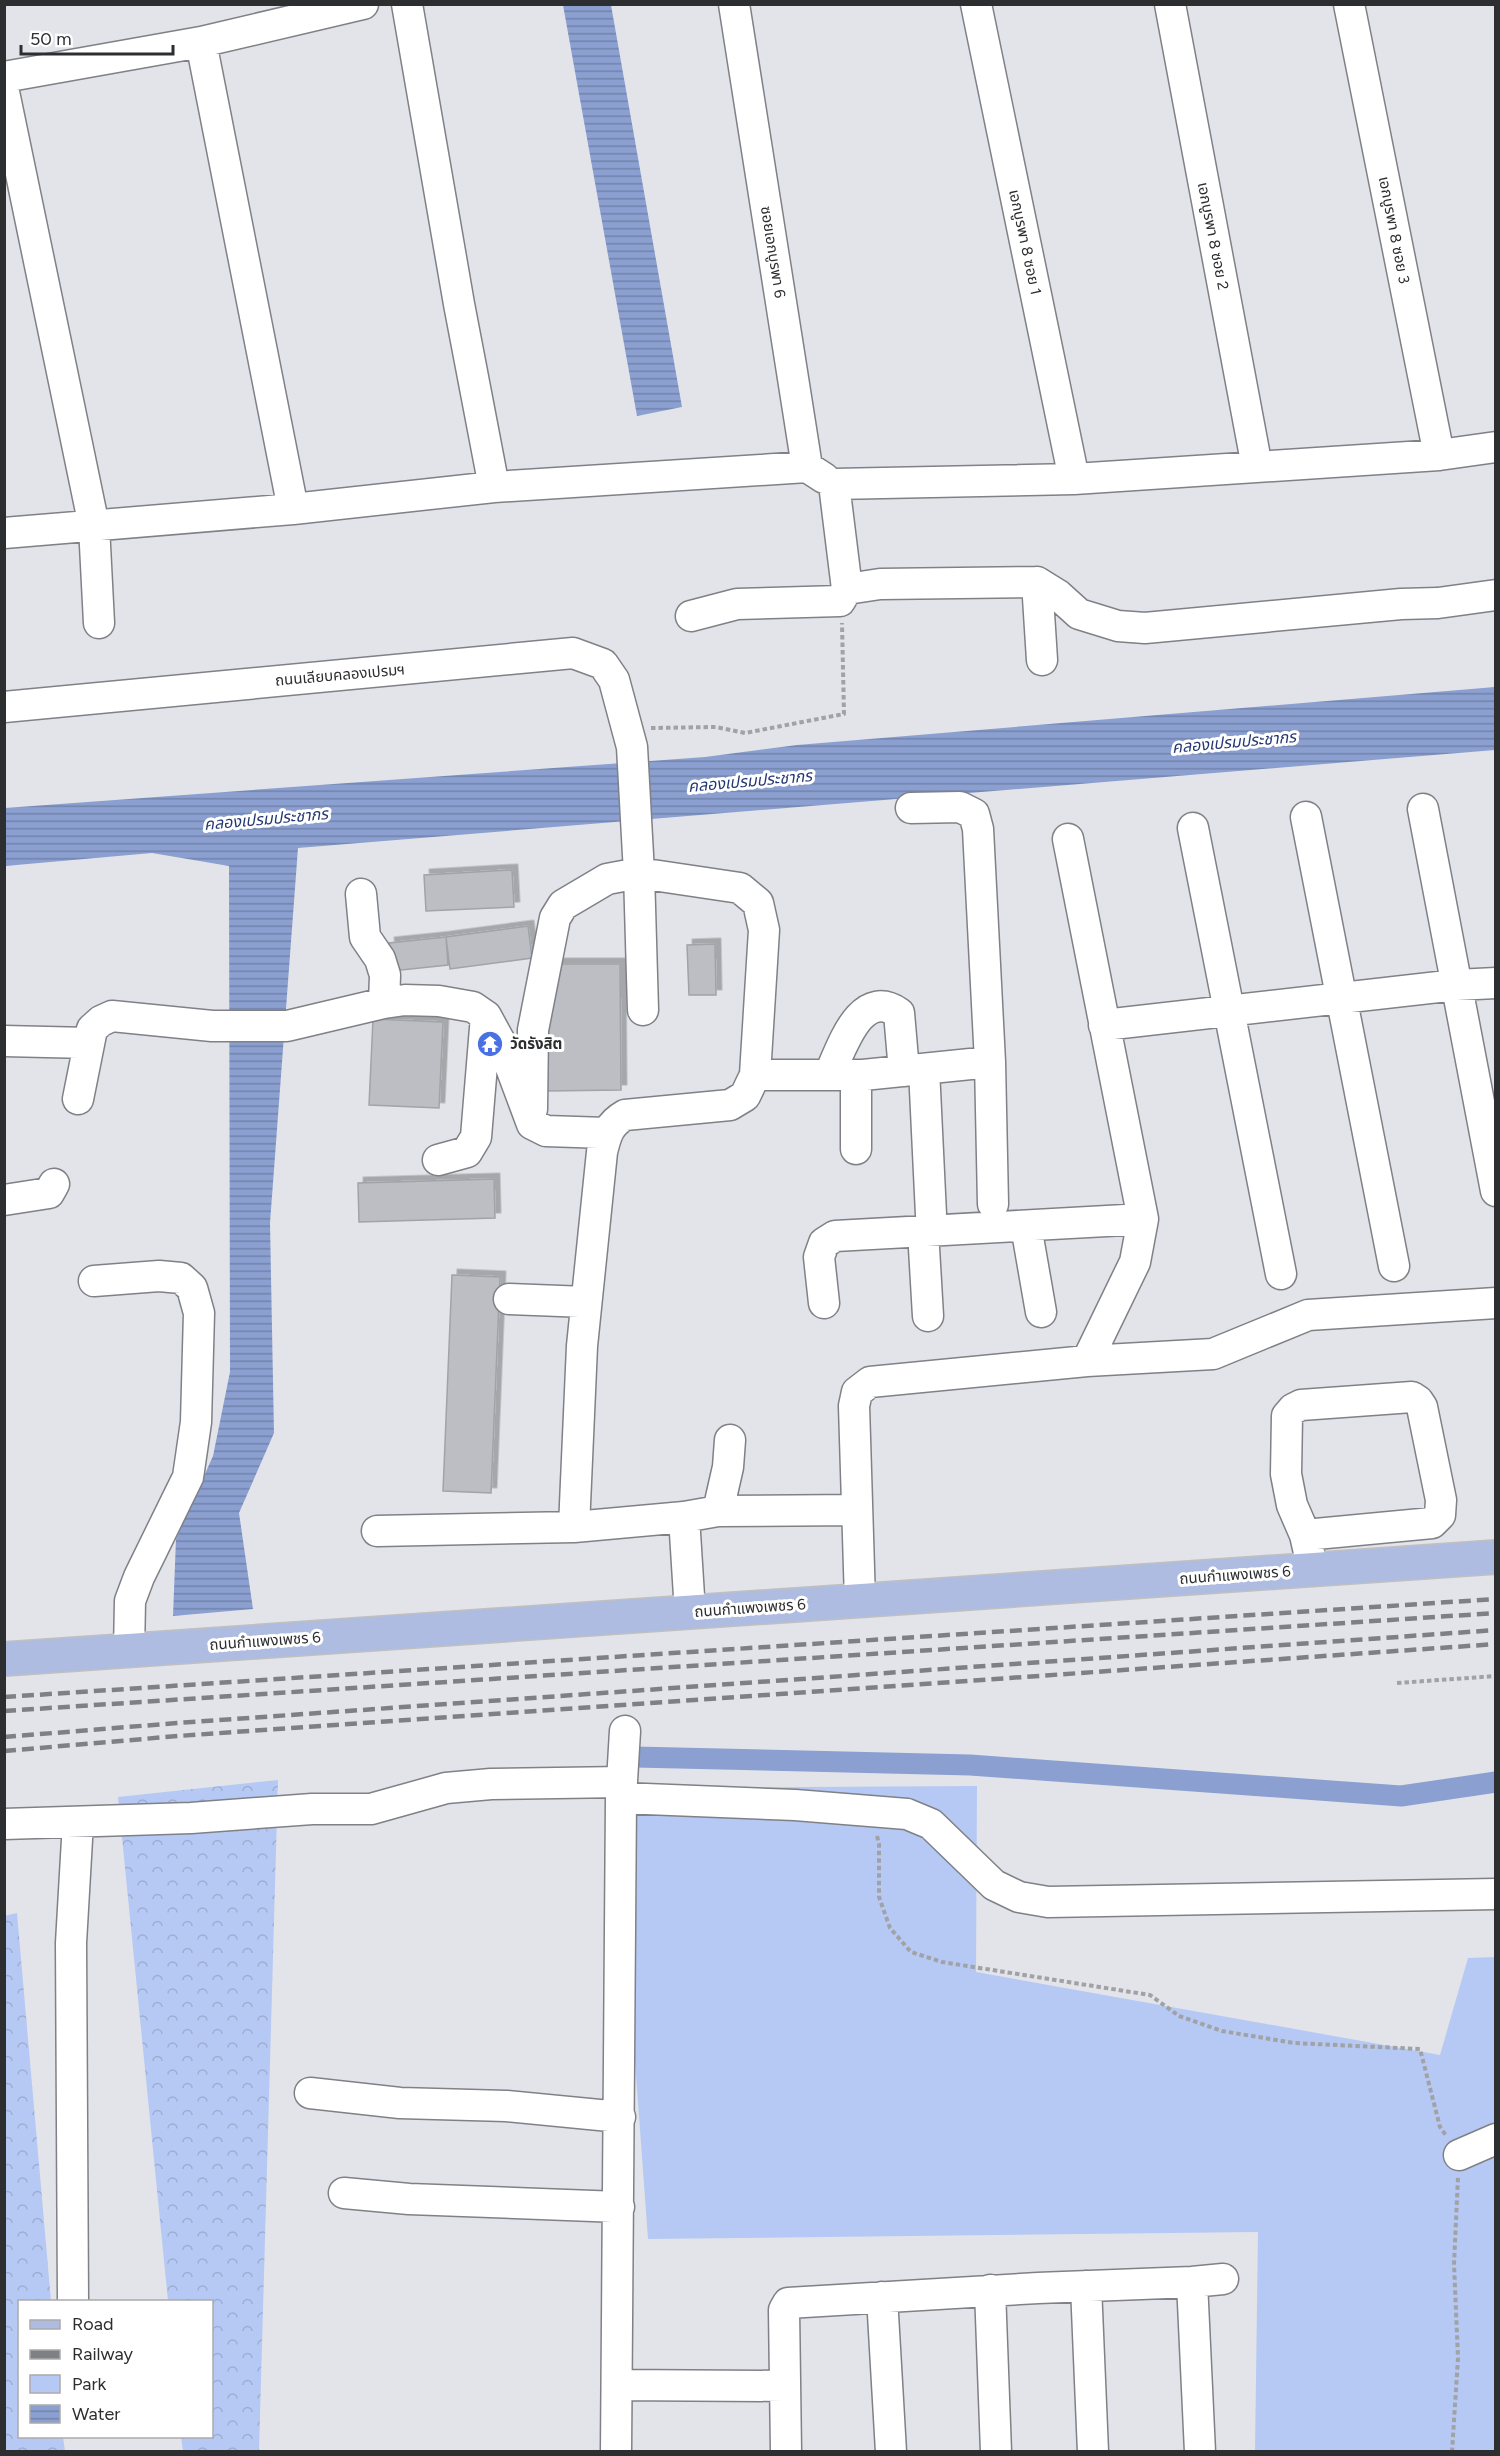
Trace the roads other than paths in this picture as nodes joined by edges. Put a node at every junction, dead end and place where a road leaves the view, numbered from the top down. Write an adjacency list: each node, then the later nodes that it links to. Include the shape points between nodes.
1 (363, 4): 7 (street)
2 (407, 4): 17 (street)
3 (734, 4): 13 (street, ซอยเอกบูรพา 6)
4 (976, 4): 15 (street, เอกบูรพา 8 ซอย 1)
5 (1170, 4): 14 (street, เอกบูรพา 8 ซอย 2)
6 (1349, 4): 12 (street, เอกบูรพา 8 ซอย 3)
7 (254, 17): 8 (street)
8 (201, 42): 9 (street); 18 (street)
9 (4, 77)
10 (4, 92): 19 (street)
11 (1496, 447): 12 (street)
12 (1439, 454): 14 (street)
13 (807, 467): 16 (street); 17 (street)
14 (1257, 467): 15 (street)
15 (1074, 479): 16 (street)
16 (834, 484): 22 (street)
17 (494, 487): 18 (street)
18 (293, 509): 19 (street)
19 (94, 526): 20 (street); 25 (street)
20 (4, 533)
21 (1037, 582): 22 (street, via 880,584); 23 (street, via 1079,614 1118,626 1145,628); 26 (street)
22 (844, 595): 24 (street, via 737,604)
23 (1496, 595)
24 (691, 616)
25 (99, 623)
26 (1042, 660)
27 (4, 706): 33 (street, ถนนเลียบคลองเปรมฯ, via 573,653 603,664 614,680 630,738)
28 (911, 808): 45 (street, via 960,807 974,814 978,829)
29 (1423, 809): 36 (street)
30 (1306, 817): 37 (street)
31 (1193, 828): 40 (street)
32 (1068, 839): 42 (street)
33 (638, 860): 39 (street, ถนนเลียบคลองเปรมฯ); 47 (street, via 740,888 758,903 764,930); 50 (street, via 563,905 555,918 533,1030)
34 (361, 894): 38 (street, via 365,937 380,959 385,975)
35 (1496, 983): 36 (street)
36 (1456, 985): 37 (street); 55 (street)
37 (1341, 998): 40 (street); 61 (street)
38 (384, 1003): 41 (street, via 438,1001 473,1007); 44 (street, via 287,1026 212,1026 128,1006 92,1029)
39 (643, 1010)
40 (1229, 1011): 42 (street); 62 (street)
41 (486, 1016): 50 (street, via 504,1049); 53 (street, via 476,1137 467,1152)
42 (1104, 1025): 58 (street)
43 (4, 1041): 44 (street)
44 (89, 1043): 49 (street)
45 (990, 1062): 46 (street); 57 (street)
46 (914, 1070): 48 (street); 48 (street, via 899,1013 890,1006 878,1005 861,1014); 59 (street)
47 (755, 1075): 48 (street); 51 (street, via 745,1096 730,1105 625,1115 614,1121)
48 (842, 1075): 52 (street)
49 (78, 1099)
50 (532, 1124): 51 (street, via 546,1131)
51 (606, 1133): 65 (street)
52 (856, 1149)
53 (438, 1161)
54 (54, 1184): 56 (street, via 49,1193)
55 (1496, 1191)
56 (4, 1200)
57 (993, 1204)
58 (1143, 1219): 60 (street); 70 (street, via 1135,1262)
59 (927, 1223): 60 (street); 66 (street, via 835,1236 824,1243 819,1257); 69 (street)
60 (1026, 1226): 68 (street)
61 (1394, 1266)
62 (1281, 1275)
63 (94, 1281): 82 (street, via 181,1278 192,1288 199,1313 196,1422 188,1478 130,1601)
64 (509, 1299): 65 (street)
65 (586, 1302): 75 (street)
66 (824, 1303)
67 (1496, 1303): 70 (street, via 1308,1315 1213,1354)
68 (1041, 1312)
69 (928, 1316)
70 (1087, 1361): 72 (street, via 870,1382 857,1392 854,1406)
71 (730, 1440): 73 (street)
72 (856, 1510): 73 (street); 80 (street)
73 (718, 1511): 74 (street)
74 (684, 1517): 75 (street); 81 (street)
75 (574, 1527): 76 (street)
76 (377, 1531)
77 (1305, 1535): 77 (street, via 1432,1523 1440,1515 1441,1500 1418,1401 1412,1397 1301,1405 1287,1416 1286,1474 1292,1504); 79 (street)
78 (1496, 1557): 79 (main road, ถนนกำแพงเพชร 6)
79 (1313, 1570): 80 (main road, ถนนกำแพงเพชร 6)
80 (860, 1601): 81 (main road, ถนนกำแพงเพชร 6)
81 (690, 1612): 82 (main road, ถนนกำแพงเพชร 6)
82 (129, 1651): 83 (main road, ถนนกำแพงเพชร 6)
83 (4, 1659)
84 (625, 1731): 85 (street)
85 (621, 1790): 86 (street, via 491,1784 446,1788 371,1809); 88 (street, via 907,1814 931,1824 994,1886 1019,1897 1048,1902); 90 (street)
86 (78, 1822): 87 (street); 100 (street, via 70,1954)
87 (4, 1824)
88 (1496, 1894)
89 (310, 2093): 90 (street, via 400,2103 506,2106)
90 (620, 2117): 94 (street)
91 (1496, 2139): 92 (street)
92 (1459, 2155)
93 (344, 2193): 94 (street)
94 (619, 2207): 101 (street)
95 (1223, 2279): 96 (street)
96 (1192, 2282): 97 (street); 108 (street)
97 (1086, 2286): 98 (street); 107 (street)
98 (990, 2290): 99 (street); 106 (street)
99 (882, 2296): 102 (street, via 788,2303 784,2310); 105 (street)
100 (73, 2300)
101 (617, 2385): 102 (street); 103 (street)
102 (783, 2386): 104 (street)
103 (616, 2451)
104 (786, 2451)
105 (891, 2451)
106 (996, 2451)
107 (1093, 2451)
108 (1200, 2451)

